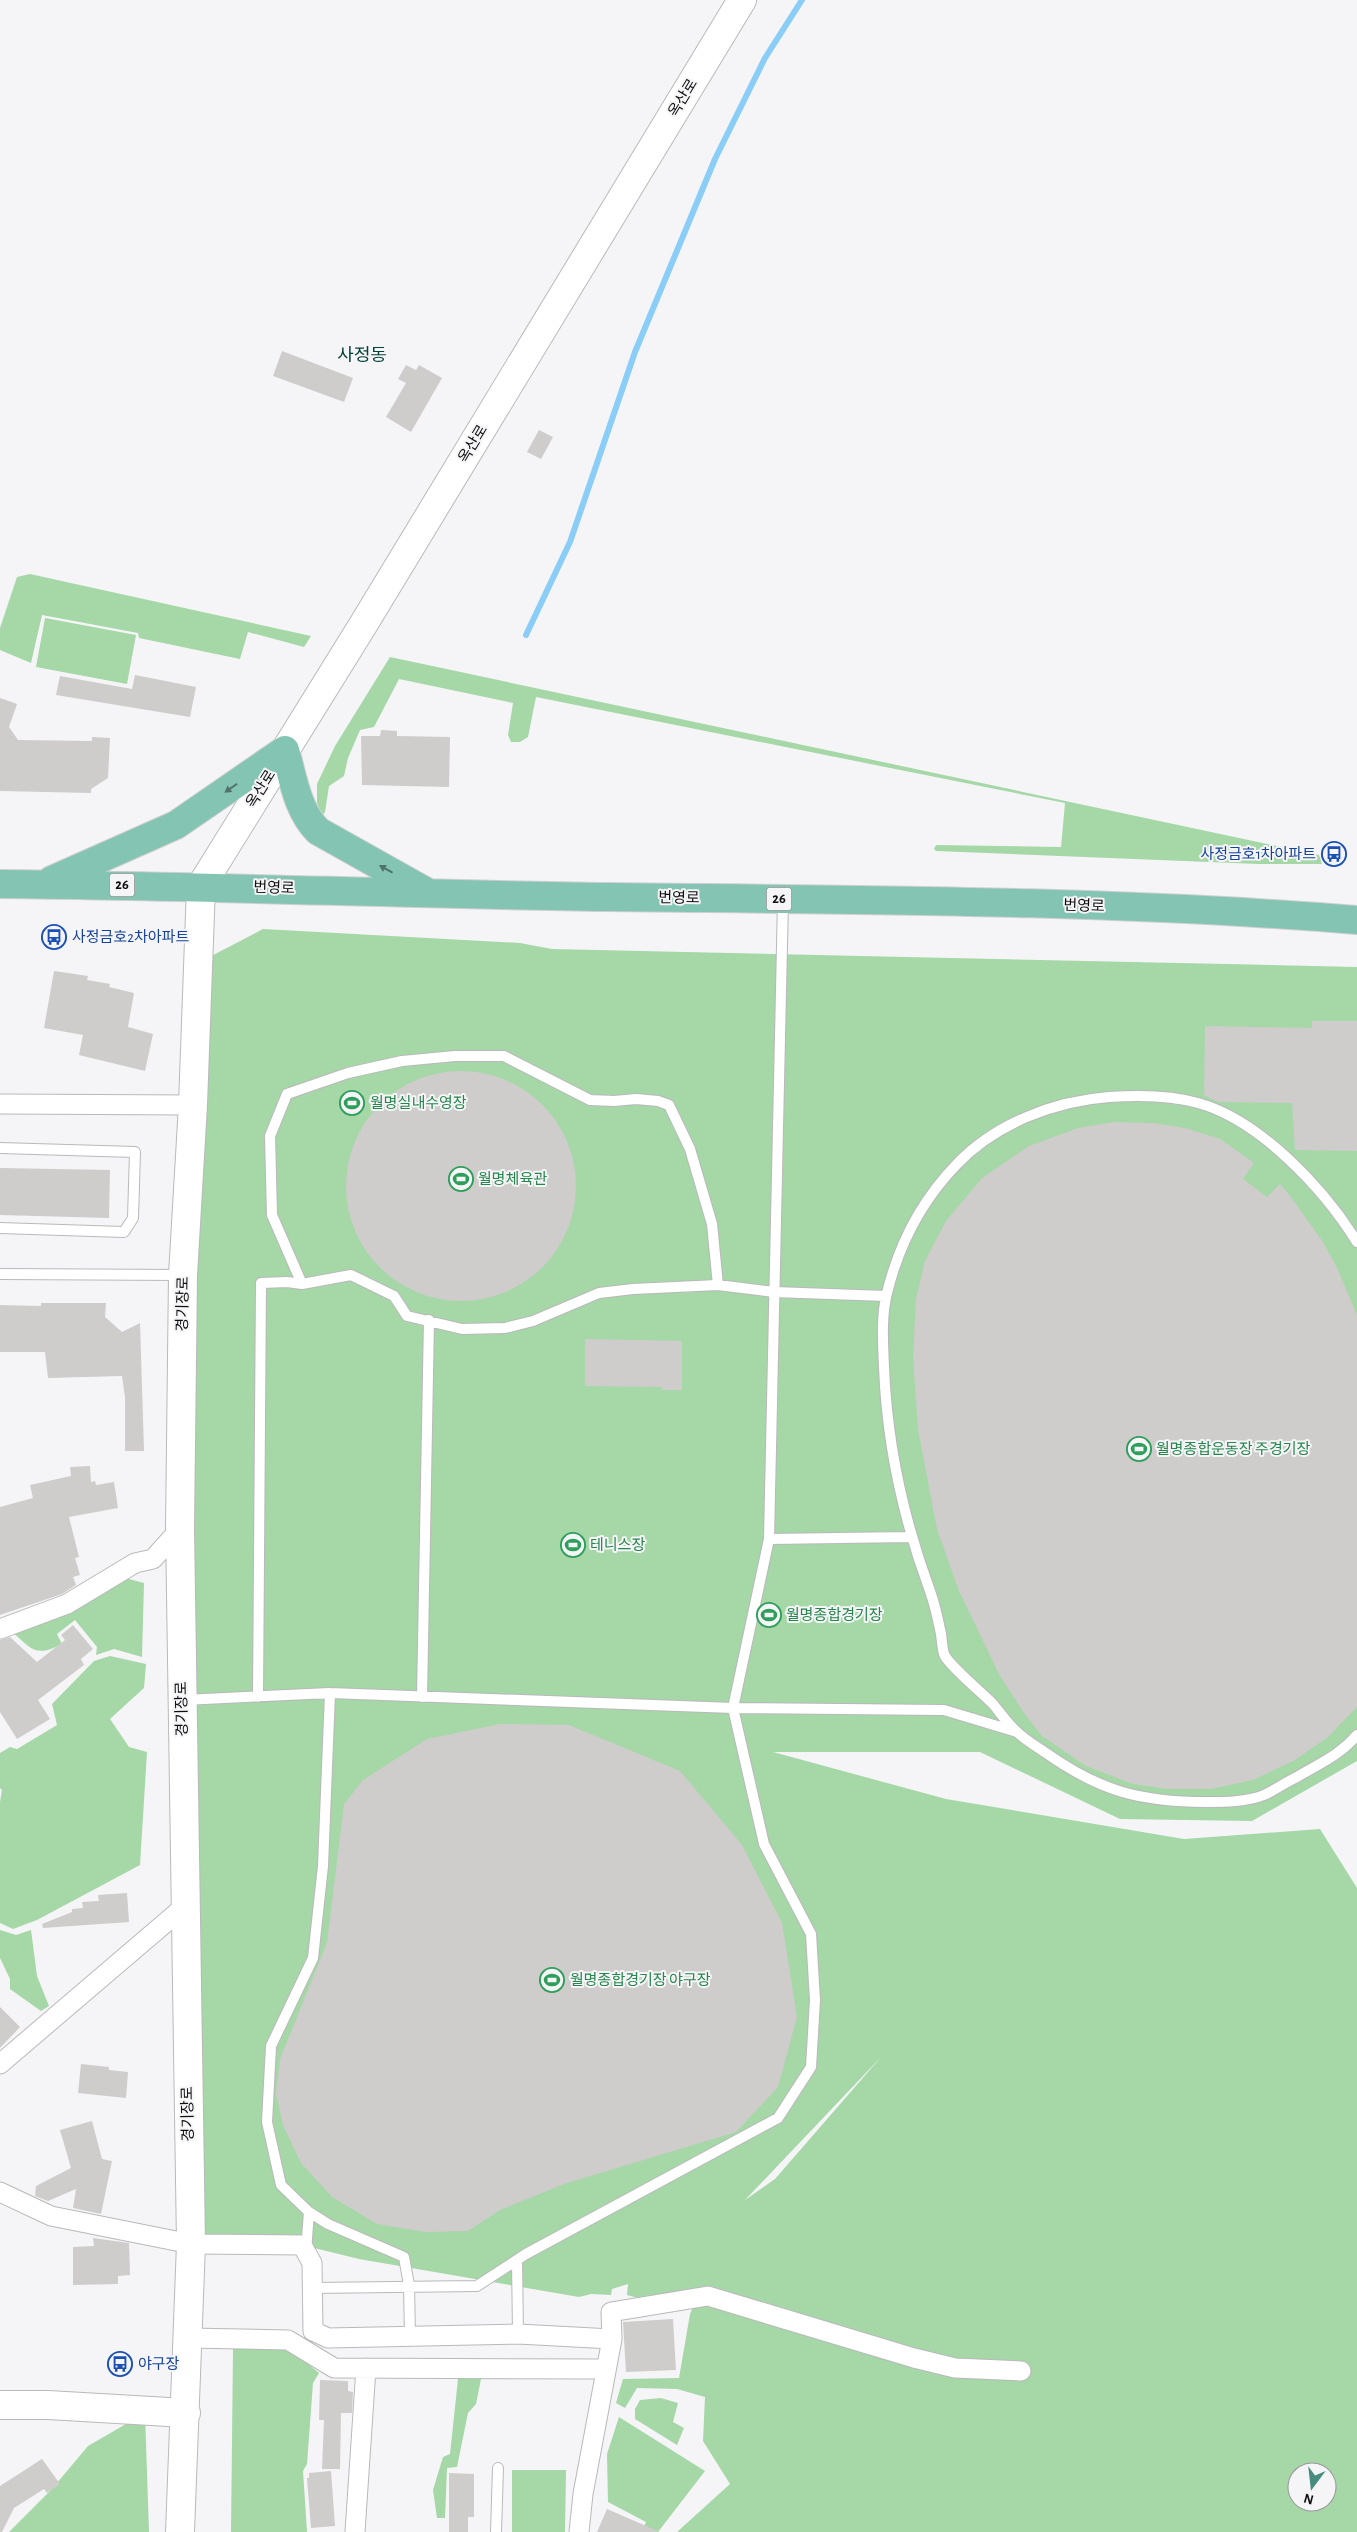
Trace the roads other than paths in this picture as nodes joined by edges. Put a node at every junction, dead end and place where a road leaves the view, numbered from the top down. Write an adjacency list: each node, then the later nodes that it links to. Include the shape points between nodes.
1 (742, 0): 2 (street, 옥산로)
2 (285, 750): 4 (main road, one-way to 4, via 176,825); 5 (street, 옥산로); 6 (main road, one-way to 2, via 318,831 308,821 300,804)
3 (0, 884): 4 (main road, 번영로 / 26)
4 (44, 884): 5 (main road, 번영로 / 26)
5 (200, 886): 6 (main road, 번영로 / 26); 10 (street, 경기장로)
6 (429, 893): 7 (main road, 번영로 / 26)
7 (783, 899): 8 (main road, 번영로 / 26, via 1090,906); 18 (lane)
8 (1357, 920)
9 (0, 1104): 10 (street)
10 (193, 1105): 15 (street, 경기장로)
11 (0, 1148): 12 (lane, via 135,1152 133,1218 124,1232)
12 (0, 1228)
13 (1357, 1242): 19 (lane, via 1336,1212 1289,1161 1262,1137 1232,1118 1199,1103 1164,1097 1128,1095 1094,1098 1022,1119 969,1151 920,1210 900,1251)
14 (0, 1274): 15 (lane)
15 (183, 1275): 21 (street, 경기장로)
16 (302, 1284): 17 (lane, via 272,1215 270,1136 287,1094 348,1073 402,1061 504,1056 590,1100 636,1099 669,1105 690,1149 712,1224); 20 (lane, via 351,1275 394,1296 407,1316); 26 (lane, via 261,1283)
17 (718, 1285): 18 (lane); 20 (lane, via 599,1293 533,1321 505,1328 462,1329)
18 (774, 1292): 19 (lane); 23 (lane)
19 (886, 1296): 22 (lane, via 882,1335 885,1398 894,1465)
20 (429, 1320): 27 (lane)
21 (180, 1529): 24 (street, via 153,1559 134,1562 67,1604); 28 (street, 경기장로)
22 (910, 1537): 23 (lane); 30 (lane, via 936,1607 944,1656)
23 (769, 1539): 29 (lane)
24 (0, 1629)
25 (330, 1693): 26 (lane); 27 (lane); 35 (lane, via 323,1866 313,1958 271,2046 268,2122 281,2185)
26 (258, 1697): 28 (lane)
27 (422, 1697): 29 (lane)
28 (182, 1700): 32 (street, 경기장로)
29 (733, 1708): 30 (lane, via 944,1710); 38 (lane, via 764,1844 811,1934 815,2000 811,2066 778,2118)
30 (1017, 1732): 31 (lane, via 1076,1774 1134,1797 1179,1802 1228,1802 1262,1796 1342,1751)
31 (1357, 1735)
32 (184, 1906): 33 (street); 36 (street, 경기장로)
33 (0, 2064)
34 (0, 2192): 36 (street, via 50,2216)
35 (309, 2212): 37 (lane); 39 (lane, via 328,2224 404,2257)
36 (191, 2244): 37 (street, via 302,2245); 43 (street, 경기장로)
37 (306, 2252): 40 (street, via 312,2263)
38 (516, 2260): 39 (lane, via 476,2286); 41 (lane)
39 (409, 2285): 40 (lane); 42 (lane)
40 (312, 2288): 42 (street, via 313,2331 328,2338)
41 (518, 2334): 42 (street); 44 (street)
42 (410, 2336)
43 (187, 2338): 45 (street, via 288,2340 334,2368); 49 (street, 경기장로)
44 (612, 2339): 46 (street); 47 (street, via 611,2312 708,2296 955,2368)
45 (366, 2368): 46 (street); 52 (street)
46 (606, 2369): 54 (street)
47 (1021, 2371)
48 (0, 2405): 49 (street)
49 (186, 2413): 51 (street, 경기장로)
50 (498, 2468): 53 (lane)
51 (180, 2532)
52 (355, 2532)
53 (496, 2532)
54 (579, 2532)

